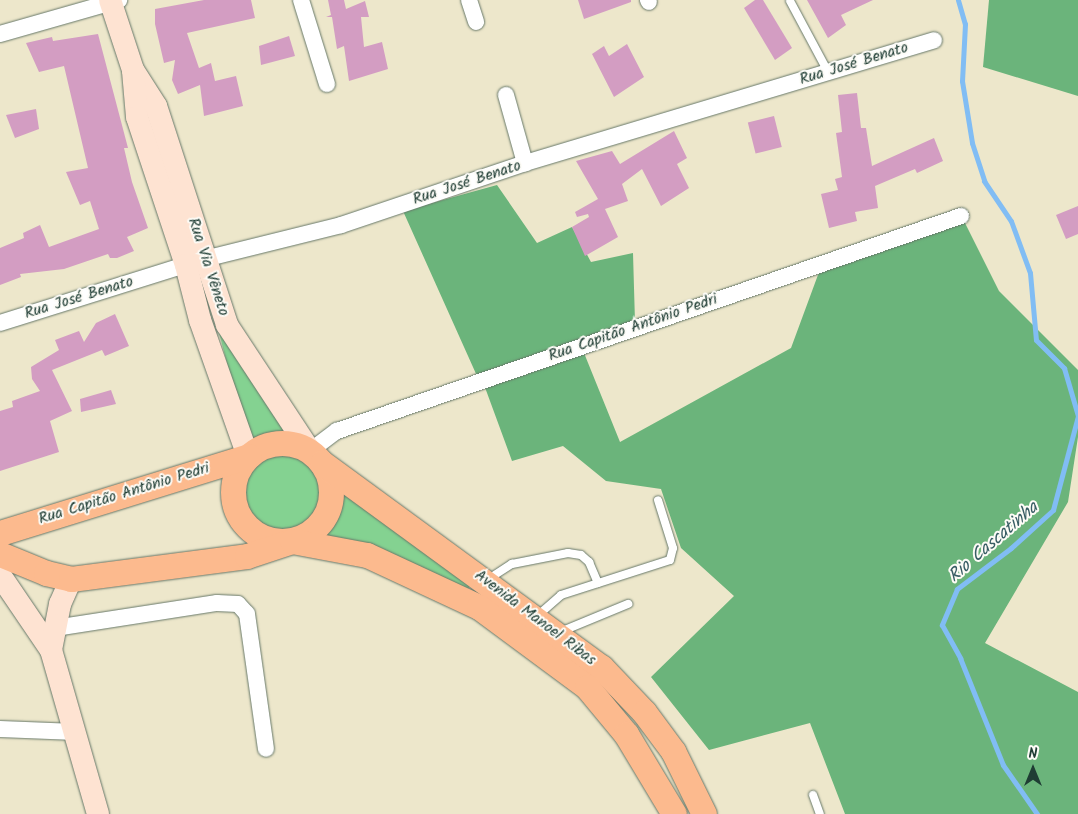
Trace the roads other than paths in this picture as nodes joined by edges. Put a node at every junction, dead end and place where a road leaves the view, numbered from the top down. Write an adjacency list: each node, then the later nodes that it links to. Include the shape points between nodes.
1 (301, 0): 9 (street)
2 (469, 0): 5 (street)
3 (113, 1): 6 (street); 13 (main road, Rua Via Vêneto, via 133,70 156,106)
4 (790, 1): 8 (lane)
5 (476, 22)
6 (0, 34)
7 (934, 40): 8 (street, Rua José Benato)
8 (828, 72): 11 (street, Rua José Benato)
9 (327, 84)
10 (506, 95): 11 (street)
11 (525, 163): 13 (street, Rua José Benato, via 341,225)
12 (961, 216): 16 (street, Rua Capitão Antônio Pedri, via 337,431)
13 (195, 262): 14 (street, Rua José Benato); 15 (main road, Rua Via Vêneto, via 200,320); 16 (main road, Rua Via Vêneto, via 227,325)
14 (0, 323)
15 (248, 456): 16 (main road, via 262,447 278,443 295,444); 18 (main road, Rua Capitão Antônio Pedri); 19 (main road, via 233,483 233,499 238,514 247,527 260,536 275,541)
16 (316, 457): 19 (main road, via 330,477 332,494 328,510 314,530); 25 (main road, Avenida Manoel Ribas)
17 (658, 500): 26 (lane, via 673,556)
18 (0, 533)
19 (292, 541): 20 (main road, Avenida Manoel Ribas); 22 (main road, Avenida Manoel Ribas)
20 (339, 549): 22 (main road, Avenida Manoel Ribas); 37 (main road, Avenida Manoel Ribas, via 398,567 479,607 587,687 626,734)
21 (0, 554): 24 (main road, Avenida Manoel Ribas, via 46,573)
22 (247, 556): 24 (main road, Avenida Manoel Ribas)
23 (0, 575): 31 (main road)
24 (72, 579): 29 (main road, via 60,604)
25 (486, 581): 26 (lane, via 512,564 568,553 581,555 589,562); 28 (main road, Avenida Manoel Ribas)
26 (598, 584): 28 (lane, via 561,596)
27 (628, 604): 30 (lane)
28 (535, 618): 30 (main road, Avenida Manoel Ribas)
29 (55, 628): 31 (main road); 34 (street, via 218,603 238,604 247,614)
30 (556, 634): 38 (main road, Avenida Manoel Ribas, via 600,667 644,712 673,752)
31 (51, 650): 33 (main road)
32 (0, 729): 33 (street)
33 (76, 732): 36 (main road)
34 (266, 749)
35 (813, 795): 39 (lane)
36 (98, 814)
37 (674, 814)
38 (704, 814)
39 (820, 814)

